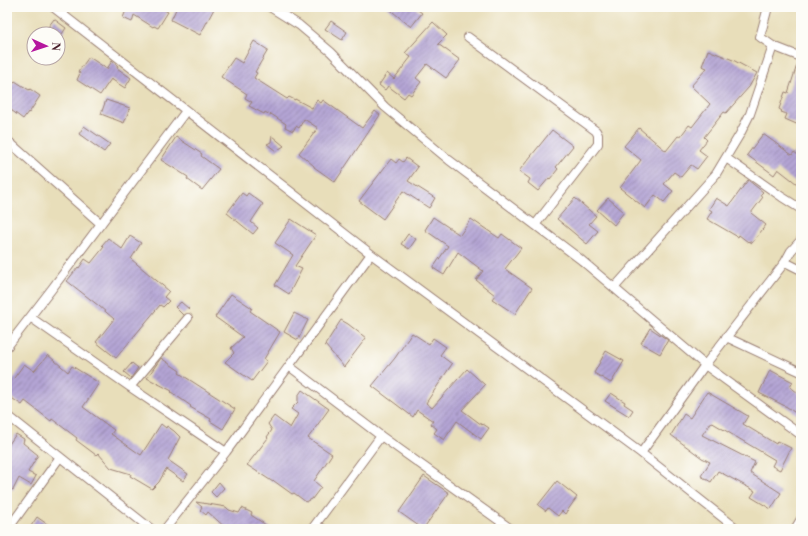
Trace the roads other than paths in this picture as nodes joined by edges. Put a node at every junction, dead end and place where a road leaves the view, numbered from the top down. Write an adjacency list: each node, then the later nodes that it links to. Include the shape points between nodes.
1 (53, 7): 7 (street)
2 (270, 7): 12 (street, via 299,25 331,52 385,108)
3 (768, 7): 5 (street, via 760,38)
4 (468, 37): 12 (street, via 598,135 598,144)
5 (773, 46): 6 (street); 9 (street, via 750,114)
6 (801, 57)
7 (186, 111): 11 (street); 14 (street)
8 (7, 140): 11 (street)
9 (726, 158): 10 (street); 17 (street, via 704,189)
10 (801, 209)
11 (101, 224): 18 (street)
12 (535, 225): 17 (street)
13 (801, 240): 15 (street, via 791,250)
14 (371, 254): 23 (street); 30 (street)
15 (785, 262): 16 (street); 20 (street)
16 (801, 270)
17 (614, 288): 22 (street)
18 (30, 317): 21 (street); 25 (street)
19 (188, 318): 25 (street)
20 (726, 337): 22 (street); 24 (street)
21 (7, 347)
22 (705, 364): 27 (street); 30 (street)
23 (289, 366): 28 (street); 29 (street)
24 (801, 372)
25 (130, 387): 29 (street)
26 (7, 415): 31 (street)
27 (801, 435)
28 (381, 436): 33 (street); 38 (street)
29 (226, 452): 36 (street)
30 (641, 453): 39 (street)
31 (60, 457): 34 (street); 35 (street)
32 (801, 519): 40 (street)
33 (314, 526): 37 (street)
34 (8, 529)
35 (151, 529)
36 (165, 529)
37 (323, 529)
38 (511, 529)
39 (736, 529)
40 (795, 529)

